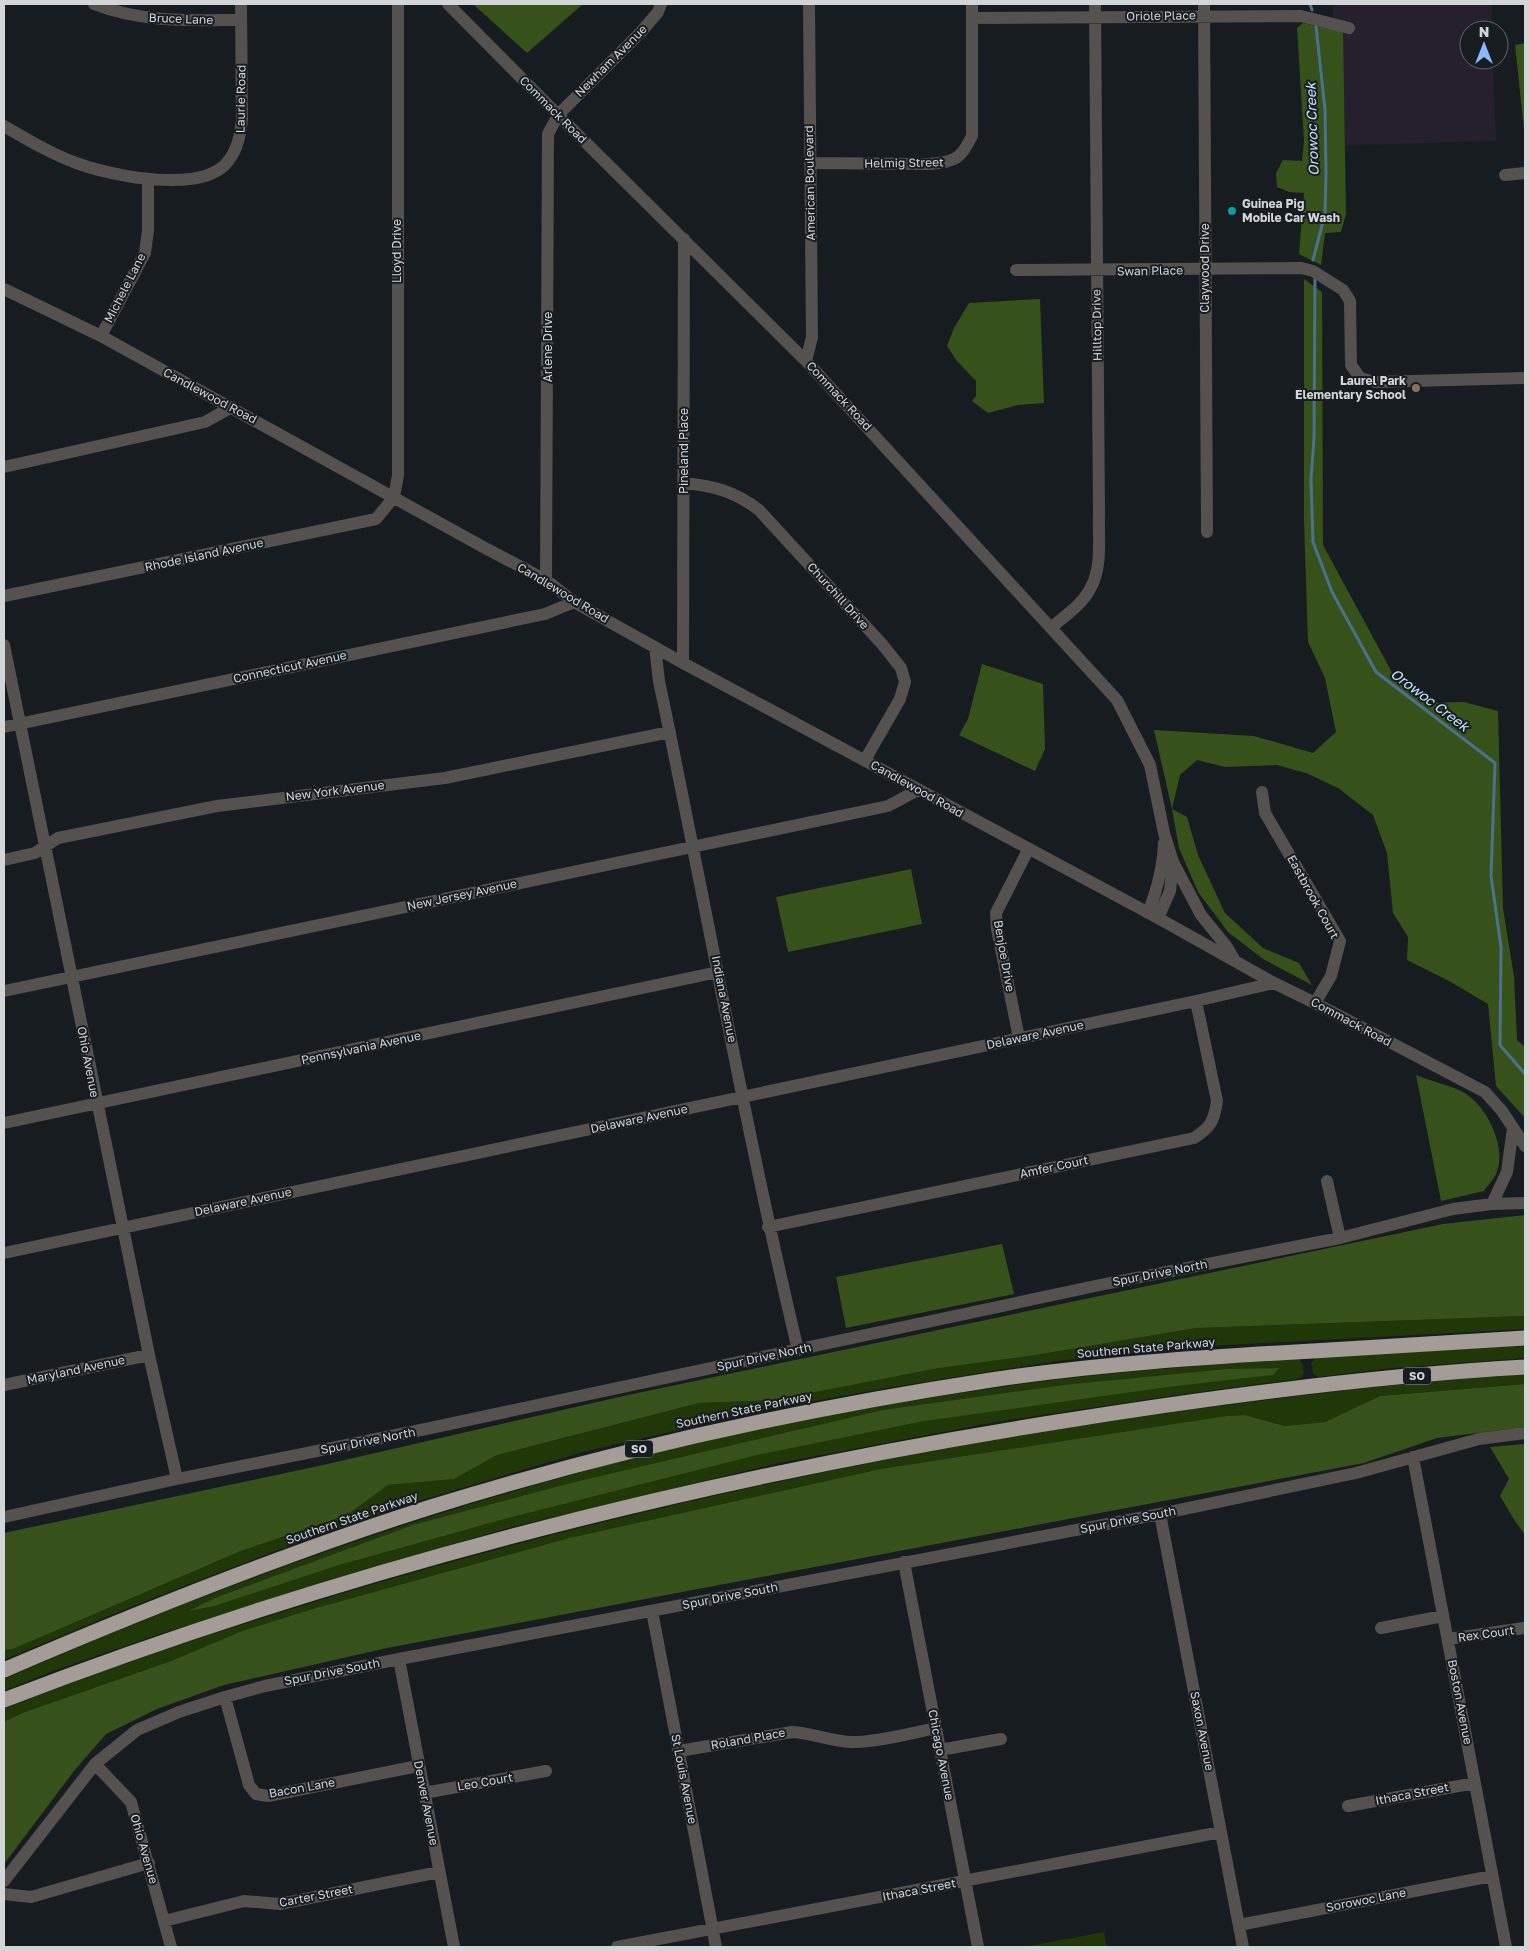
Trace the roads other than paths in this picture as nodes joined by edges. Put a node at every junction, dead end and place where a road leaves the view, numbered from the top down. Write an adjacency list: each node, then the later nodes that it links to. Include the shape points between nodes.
1 (94, 4): 12 (street, Bruce Lane, via 129,15 161,20)
2 (241, 4): 12 (street, Laurie Road)
3 (398, 4): 31 (street, Lloyd Drive, via 398,475)
4 (448, 4): 14 (street, Commack Road)
5 (661, 4): 14 (street, Newham Avenue, via 641,32)
6 (809, 4): 16 (street, American Boulevard)
7 (972, 4): 11 (street, Helmig Street)
8 (1096, 4): 10 (street, Hilltop Drive)
9 (1204, 10): 10 (street, Oriole Place); 13 (street, Oriole Place, via 1301,16); 22 (street, Claywood Drive)
10 (1096, 17): 11 (street, Oriole Place); 23 (street, Hilltop Drive)
11 (972, 18): 16 (street, Helmig Street, via 972,136 964,152 948,162 929,164)
12 (241, 20): 19 (street, Laurie Road, via 242,120 240,139 229,162 210,175)
13 (1349, 28)
14 (558, 115): 20 (street, Commack Road); 33 (street, Arlene Drive, via 548,134)
15 (4, 126): 19 (street, Laurie Road, via 52,153 80,164)
16 (810, 163): 26 (street, American Boulevard, via 812,337)
17 (1525, 173): 18 (street)
18 (1505, 175)
19 (148, 180): 25 (street, Michele Lane, via 148,230 144,254)
20 (684, 239): 26 (street, Commack Road); 30 (street, Pineland Place)
21 (1016, 270): 23 (street, Swan Place)
22 (1205, 270): 23 (street, Swan Place); 27 (street, Swan Place, via 1301,268 1313,271 1343,290 1350,301 1351,364 1360,378 1375,382); 32 (street, Claywood Drive)
23 (1097, 271): 36 (street, Hilltop Drive, via 1098,570 1090,590 1079,604)
24 (4, 289): 25 (street, Candlewood Road)
25 (101, 336): 28 (street, Candlewood Road)
26 (806, 361): 36 (street, Commack Road)
27 (1525, 378)
28 (232, 407): 29 (street, via 205,422); 31 (street, Candlewood Road)
29 (4, 467)
30 (684, 483): 39 (street, Pineland Place); 43 (street, Churchill Drive, via 728,491 759,510 901,668 906,682 900,699)
31 (394, 498): 33 (street, Candlewood Road); 34 (street, Rhode Island Avenue, via 376,519)
32 (1207, 532)
33 (546, 580): 35 (street, Candlewood Road)
34 (4, 596)
35 (574, 602): 38 (street, Candlewood Road); 40 (street, Connecticut Avenue, via 546,614)
36 (1051, 628): 46 (street, Commack Road, via 1117,700 1150,765)
37 (4, 645): 40 (street, Ohio Avenue)
38 (655, 647): 39 (street, Candlewood Road); 42 (street, Indiana Avenue)
39 (682, 664): 43 (street, Candlewood Road)
40 (20, 724): 41 (street, Connecticut Avenue); 47 (street, Ohio Avenue)
41 (4, 727)
42 (670, 732): 47 (street, New York Avenue, via 446,778 217,806 58,838); 48 (street, Indiana Avenue)
43 (865, 760): 44 (street, Candlewood Road)
44 (918, 790): 48 (street, New Jersey Avenue, via 888,806); 49 (street, Candlewood Road)
45 (1262, 792): 59 (street, Eastbrook Court, via 1265,813 1340,940 1331,976)
46 (1164, 833): 51 (street, Commack Road); 52 (street, Commack Road, via 1164,859)
47 (45, 846): 50 (street, New York Avenue, via 35,853); 55 (street, Ohio Avenue)
48 (692, 846): 54 (street, Indiana Avenue); 55 (street, New Jersey Avenue)
49 (1028, 850): 52 (street, Candlewood Road); 60 (street, Benjoe Drive, via 996,913)
50 (4, 860)
51 (1173, 862): 52 (street, Commack Road, via 1170,891); 53 (street, via 1201,914)
52 (1153, 916): 53 (street, Commack Road)
53 (1235, 962): 56 (street, Commack Road)
54 (718, 972): 61 (street, Indiana Avenue); 62 (street, Pennsylvania Avenue)
55 (72, 976): 57 (street, New Jersey Avenue); 62 (street, Ohio Avenue)
56 (1274, 983): 58 (street, Delaware Avenue); 59 (street, Commack Road)
57 (4, 990)
58 (1196, 1001): 60 (street, Delaware Avenue); 70 (street, Amfer Court, via 1217,1101 1215,1117 1207,1130 1194,1138)
59 (1315, 1003): 64 (street, Commack Road, via 1485,1092)
60 (1019, 1038): 61 (street, Delaware Avenue)
61 (742, 1097): 69 (street, Delaware Avenue); 70 (street, Indiana Avenue)
62 (97, 1104): 63 (street, Pennsylvania Avenue); 69 (street, Ohio Avenue)
63 (4, 1123)
64 (1513, 1128): 65 (street, Commack Road); 68 (street, via 1507,1172)
65 (1525, 1146)
66 (1328, 1181): 71 (street)
67 (1525, 1203): 68 (street, Spur Drive North)
68 (1492, 1204): 71 (street, Spur Drive North, via 1453,1209)
69 (123, 1227): 72 (street, Delaware Avenue); 75 (street, Ohio Avenue)
70 (768, 1227): 74 (street, Indiana Avenue)
71 (1340, 1238): 74 (street, Spur Drive North, via 1100,1285)
72 (4, 1253)
73 (1525, 1338): 90 (highway, Southern State Parkway / SO, via 1229,1355 996,1379 704,1433 431,1507 254,1568)
74 (798, 1350): 80 (street, Spur Drive North)
75 (148, 1355): 77 (street, Maryland Avenue); 80 (street, Ohio Avenue)
76 (1525, 1366): 92 (highway, SO, via 1309,1387 1106,1414 973,1435 751,1479 565,1523 368,1577 173,1638)
77 (4, 1385)
78 (1525, 1433): 79 (street, Spur Drive South, via 1479,1439)
79 (1413, 1457): 81 (street, Spur Drive South, via 1356,1474); 85 (street, Boston Avenue)
80 (177, 1479): 82 (street, Spur Drive North)
81 (1160, 1514): 83 (street, Spur Drive South); 103 (street, Saxon Avenue)
82 (4, 1517)
83 (904, 1562): 84 (street, Spur Drive South); 93 (street, Chicago Avenue)
84 (652, 1610): 89 (street, Spur Drive South); 96 (street, St Louis Avenue)
85 (1443, 1616): 86 (street); 88 (street, Boston Avenue)
86 (1381, 1628)
87 (1524, 1628): 88 (street, Rex Court)
88 (1448, 1639): 100 (street, Boston Avenue)
89 (399, 1659): 91 (street, Spur Drive South); 98 (street, Denver Avenue)
90 (4, 1670)
91 (225, 1697): 97 (street, Spur Drive South, via 137,1730); 98 (street, Bacon Lane, via 249,1785 256,1794 268,1796)
92 (4, 1700)
93 (936, 1728): 95 (street, Chicago Avenue); 96 (street, Roland Place, via 853,1742 792,1732)
94 (1001, 1739): 95 (street)
95 (940, 1750): 107 (street, Chicago Avenue)
96 (679, 1752): 112 (street, St Louis Avenue)
97 (95, 1764): 104 (street, Ohio Avenue, via 131,1802); 108 (street, Spur Drive South)
98 (418, 1766): 101 (street, Denver Avenue)
99 (546, 1770): 101 (street, Leo Court)
100 (1475, 1783): 102 (street, Ithaca Street); 106 (street, Boston Avenue)
101 (424, 1793): 105 (street, Denver Avenue)
102 (1348, 1806)
103 (1221, 1832): 107 (street, Ithaca Street); 111 (street, Saxon Avenue)
104 (148, 1863): 109 (street, via 31,1897); 110 (street, Ohio Avenue)
105 (439, 1872): 110 (street, Carter Street, via 280,1904 244,1901); 114 (street, Denver Avenue)
106 (1492, 1876): 111 (street, Sorowoc Lane); 119 (street, Boston Avenue)
107 (965, 1881): 112 (street, Ithaca Street); 117 (street, Chicago Avenue)
108 (4, 1882)
109 (4, 1894)
110 (164, 1921): 113 (street, Ohio Avenue)
111 (1239, 1925): 118 (street, Saxon Avenue)
112 (712, 1929): 115 (street, Ithaca Street); 116 (street, St Louis Avenue)
113 (171, 1947)
114 (454, 1947)
115 (617, 1947)
116 (716, 1947)
117 (978, 1947)
118 (1243, 1947)
119 (1506, 1947)

